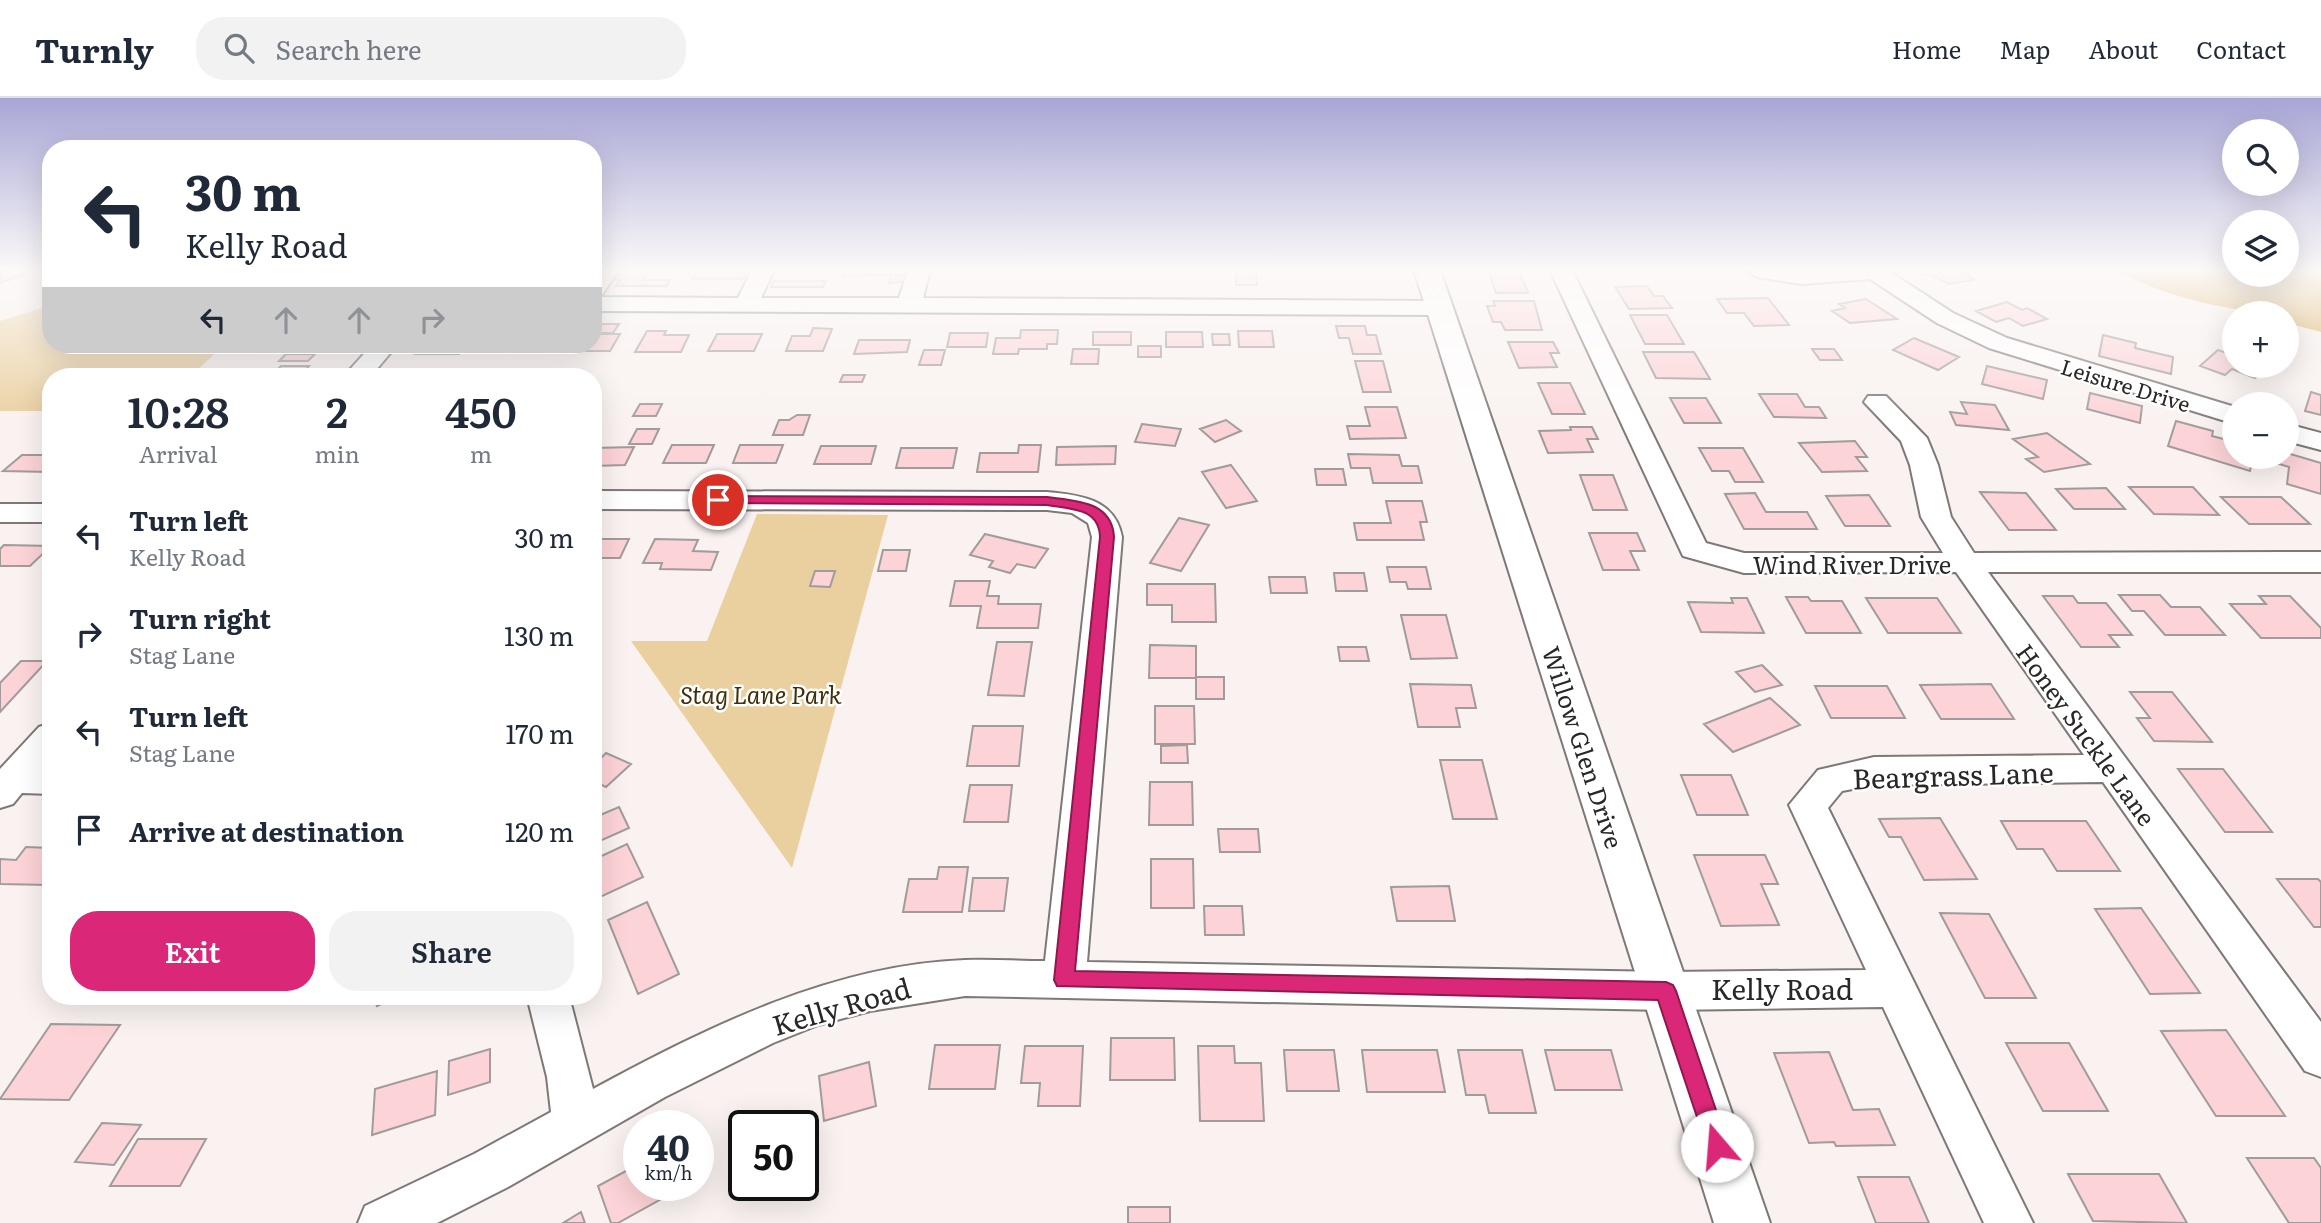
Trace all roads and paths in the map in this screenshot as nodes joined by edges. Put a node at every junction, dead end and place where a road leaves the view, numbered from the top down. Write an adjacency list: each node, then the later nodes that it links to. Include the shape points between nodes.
1 (1444, 322): 21 (main road, Willow Glen Drive)
2 (1586, 322): 14 (street, Wind River Drive, via 1694,548 1744,564)
3 (1955, 322): 7 (street, Leisure Drive, via 1998,343)
4 (377, 354): 5 (street)
5 (364, 368)
6 (1877, 401): 14 (street, Honey Suckle Lane, via 1913,438 1936,517)
7 (2222, 412)
8 (2299, 436): 9 (street)
9 (2321, 442)
10 (602, 500): 19 (street, via 1047,501 1087,507 1100,515 1107,525 1107,537)
11 (0, 513): 12 (street)
12 (42, 513)
13 (2321, 562): 14 (street, Wind River Drive)
14 (1965, 564): 16 (street, Honey Suckle Lane)
15 (42, 746): 18 (street)
16 (2111, 768): 20 (street, Beargrass Lane, via 1874,771 1831,780 1808,805); 23 (street, Honey Suckle Lane)
17 (42, 781): 18 (street)
18 (6, 787)
19 (1064, 980): 21 (street, Kelly Road); 24 (street, Kelly Road, via 914,982 814,1007 718,1048)
20 (1894, 988): 21 (street, Kelly Road); 27 (street, Beargrass Lane)
21 (1666, 991): 26 (main road, Willow Glen Drive)
22 (550, 1005): 24 (street)
23 (2321, 1057)
24 (576, 1124): 25 (street, Kelly Road, via 485,1175)
25 (382, 1223)
26 (1742, 1223)
27 (2009, 1223)

